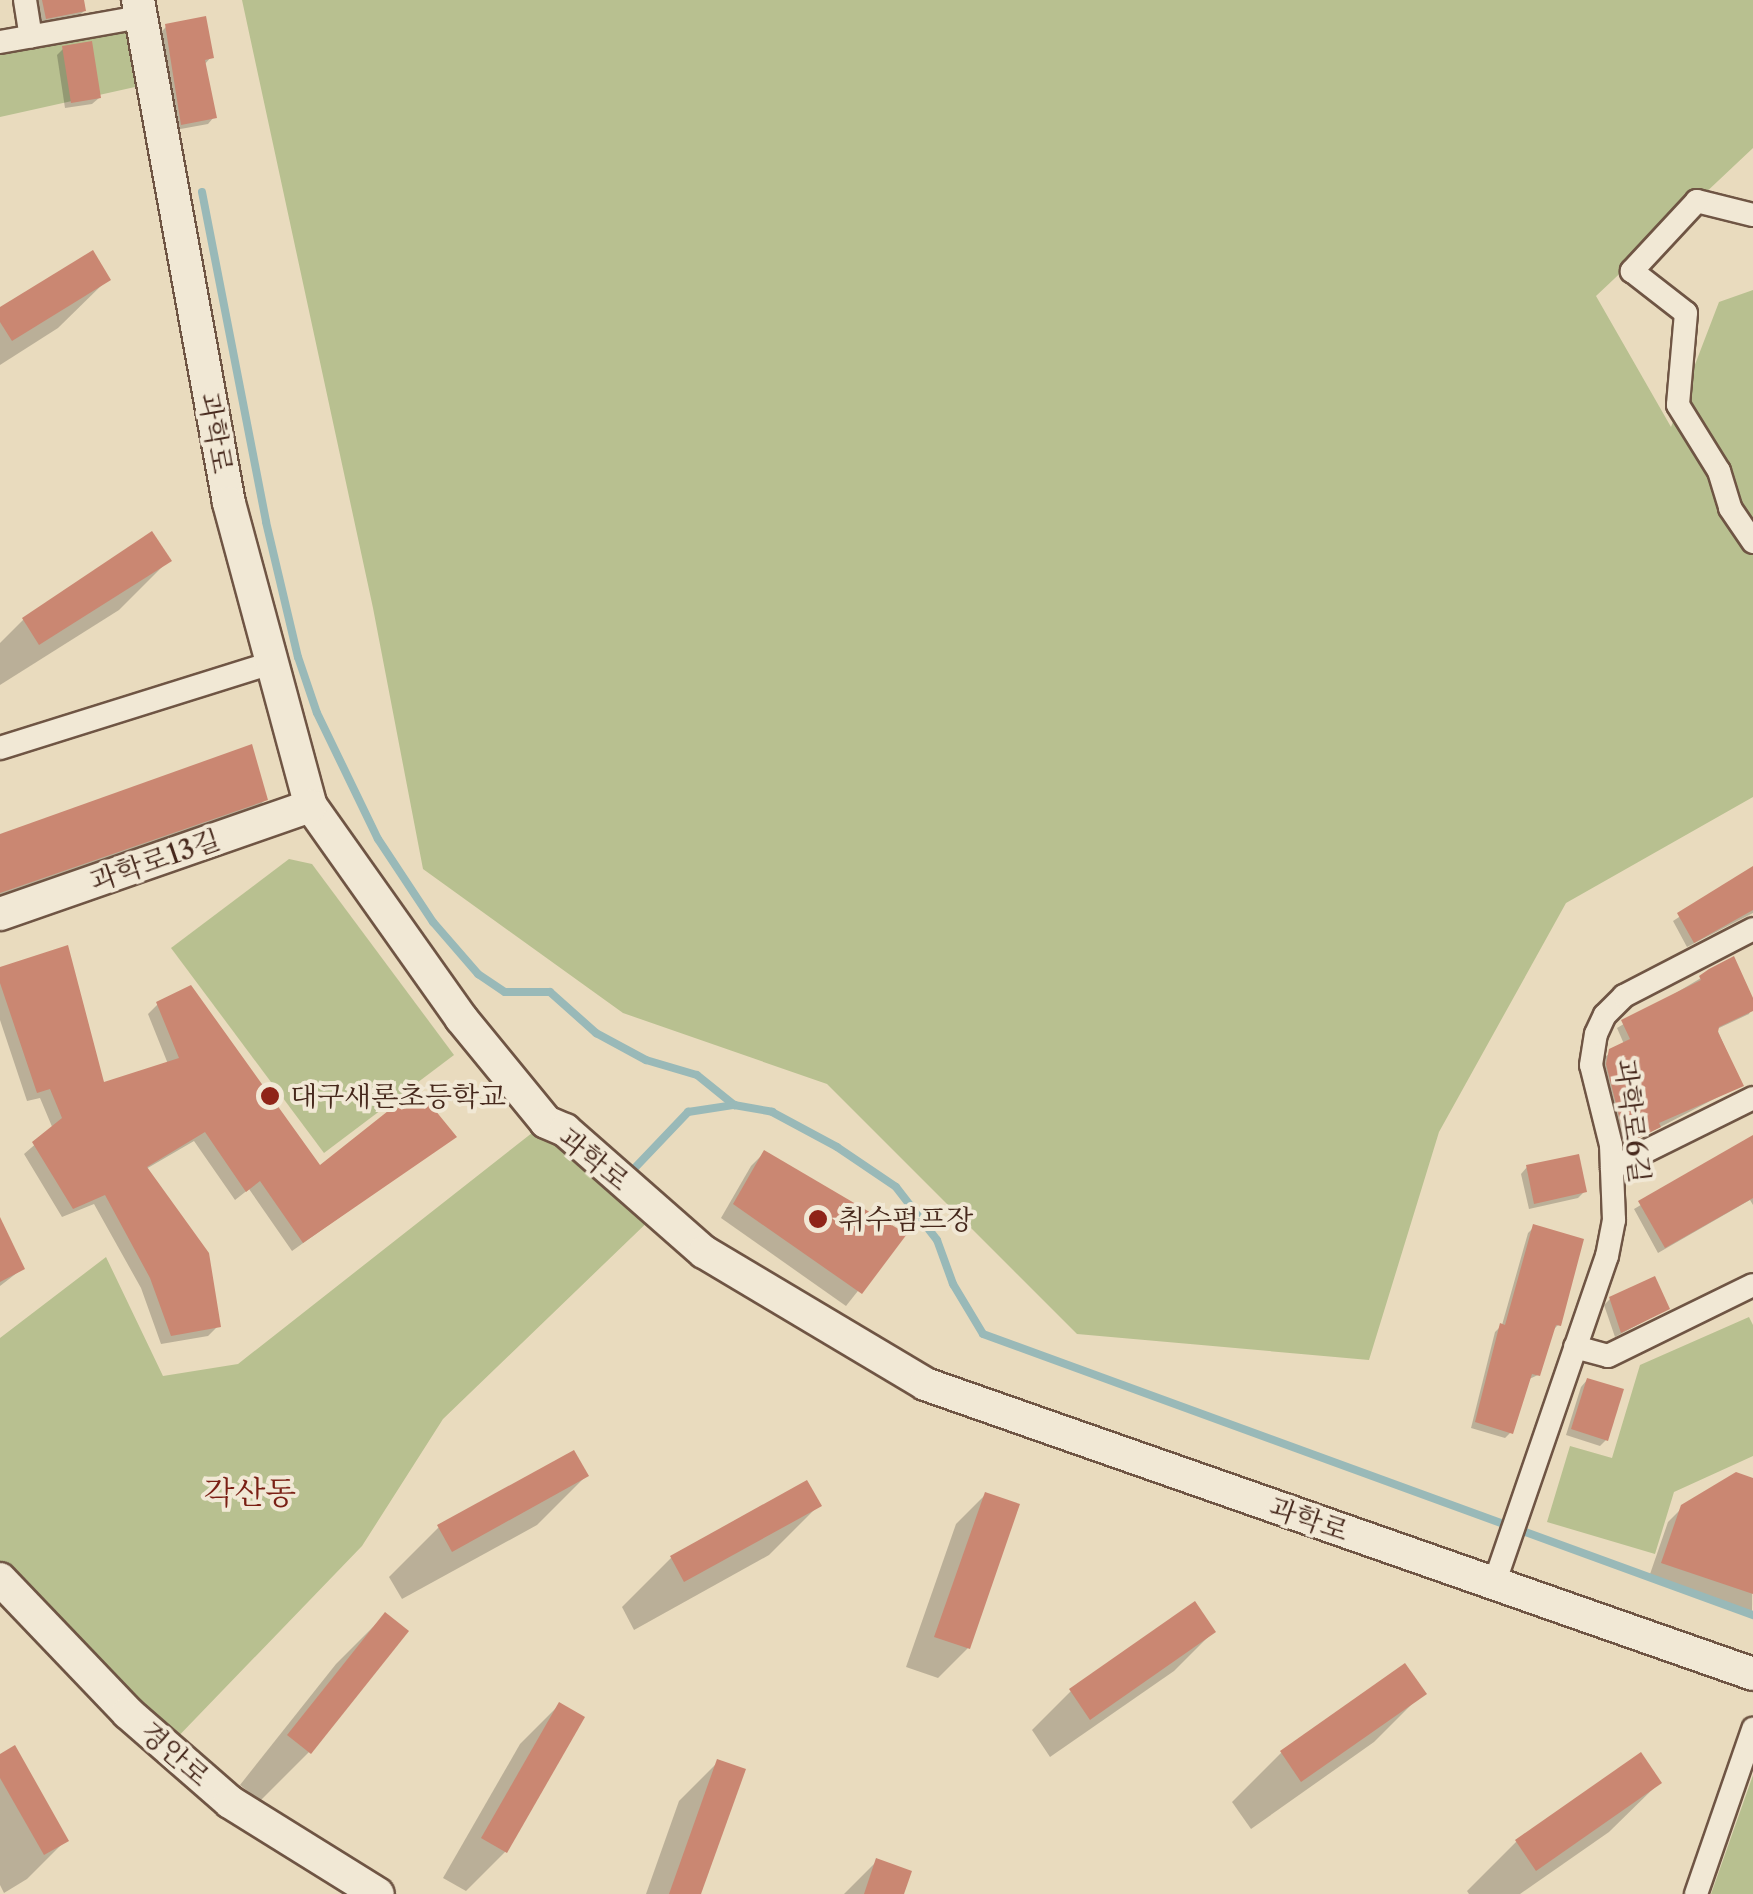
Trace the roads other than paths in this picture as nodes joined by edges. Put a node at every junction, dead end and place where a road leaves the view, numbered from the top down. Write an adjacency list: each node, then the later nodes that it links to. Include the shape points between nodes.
1 (25, 0): 3 (street)
2 (140, 8): 3 (street); 7 (street, 과학로, via 229,503)
3 (31, 37): 4 (street)
4 (0, 42)
5 (1753, 215): 6 (street, via 1697,201 1632,272 1686,312 1678,405)
6 (1753, 542)
7 (272, 662): 8 (street); 9 (street, 과학로)
8 (0, 748)
9 (310, 806): 10 (street, 과학로13길); 17 (street, 과학로, via 461,1018 546,1122 565,1130 704,1252 926,1384)
10 (0, 914)
11 (1753, 929): 13 (street, 과학로6길, via 1624,996 1606,1015 1591,1065)
12 (1753, 1098): 13 (street)
13 (1612, 1168): 15 (street, 과학로6길, via 1607,1256)
14 (1752, 1289): 15 (street, via 1608,1356)
15 (1576, 1347): 17 (street, 과학로6길)
16 (0, 1579): 20 (street, 경안로, via 128,1714 230,1802)
17 (1494, 1584): 18 (street, 과학로)
18 (1753, 1674)
19 (1753, 1729): 21 (street)
20 (378, 1894)
21 (1696, 1894)

